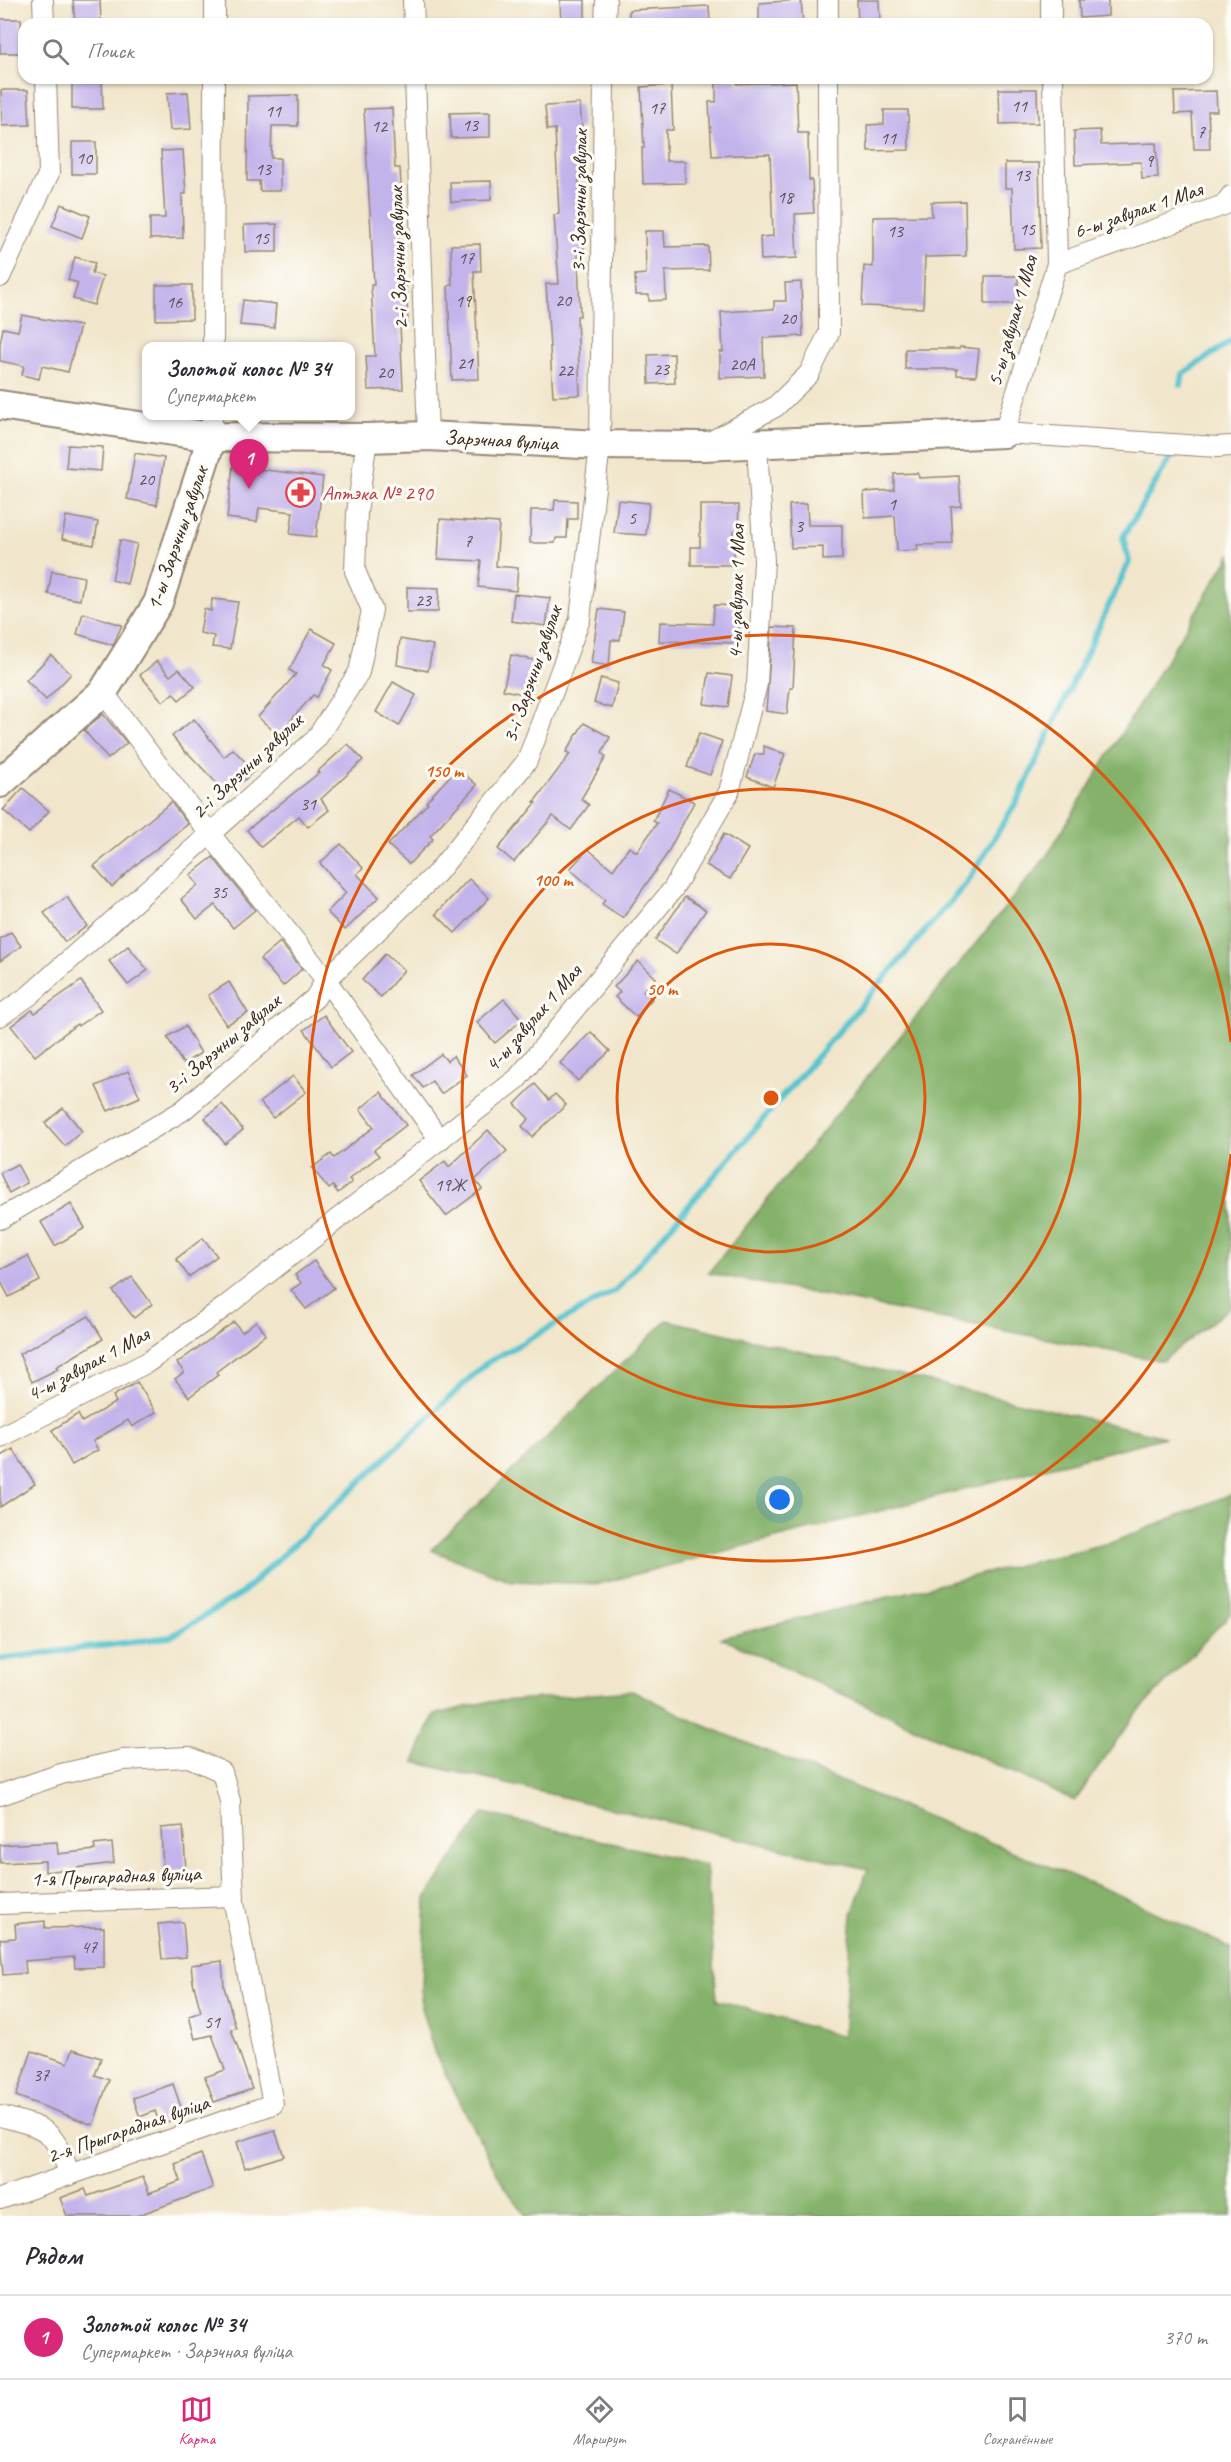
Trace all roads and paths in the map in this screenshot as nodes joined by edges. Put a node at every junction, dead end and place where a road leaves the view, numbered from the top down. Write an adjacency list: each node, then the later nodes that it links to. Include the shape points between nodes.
1 (43, 0): 7 (street)
2 (215, 0): 8 (street)
3 (413, 0): 9 (street)
4 (606, 0): 10 (street)
5 (828, 0): 11 (street)
6 (1051, 0): 12 (street)
7 (44, 18)
8 (215, 18)
9 (414, 18)
10 (605, 18)
11 (828, 18)
12 (1051, 18)
13 (46, 84): 21 (street, via 49,173)
14 (214, 84): 22 (street)
15 (416, 84): 28 (street, 2-і Зарэчны завулак)
16 (604, 84): 30 (street, 3-і Зарэчны завулак)
17 (828, 84): 32 (street, via 829,333 809,374 775,407)
18 (1053, 84): 20 (street, 5-ы завулак 1 Мая)
19 (1231, 196): 20 (street, 6-ы завулак 1 Мая, via 1224,205)
20 (1057, 264): 27 (street, 5-ы завулак 1 Мая)
21 (0, 277)
22 (213, 342)
23 (0, 405): 24 (street, Зарэчная вуліца)
24 (142, 419)
25 (151, 420): 26 (street, Зарэчная вуліца)
26 (212, 426): 29 (street, Зарэчная вуліца); 34 (street, 1-ы Зарэчны завулак, via 158,603)
27 (1004, 433): 31 (street, Зарэчная вуліца); 33 (street)
28 (428, 436): 29 (street, Зарэчная вуліца); 30 (street, Зарэчная вуліца)
29 (367, 438): 36 (street, 2-і Зарэчны завулак, via 357,513 355,571 372,610 359,672 316,739)
30 (600, 445): 32 (street, Зарэчная вуліца); 37 (street, 3-і Зарэчны завулак, via 580,619 527,761 437,873)
31 (757, 445): 32 (street, Зарэчная вуліца); 39 (street, 4-ы завулак 1 Мая, via 764,561 757,684 729,792 673,889 517,1079)
32 (703, 446)
33 (1231, 446)
34 (103, 692): 35 (street, 1-ы Зарэчны завулак); 36 (street)
35 (0, 783)
36 (210, 834): 37 (street); 38 (street, 2-і Зарэчны завулак, via 30,995)
37 (326, 980): 39 (street); 40 (street, 3-і Зарэчны завулак, via 315,998 183,1111)
38 (0, 1016)
39 (440, 1140): 41 (street, 4-ы завулак 1 Мая, via 148,1362)
40 (0, 1220)
41 (0, 1437)
42 (0, 1795): 43 (street, via 61,1774 123,1760 189,1757 222,1772 230,1801)
43 (234, 1896): 44 (street, 1-я Прыгарадная вуліца); 46 (street, 2-я Прыгарадная вуліца, via 273,2104)
44 (0, 1904)
45 (0, 2116): 46 (street, via 48,2131 59,2146)
46 (70, 2175): 47 (street, 2-я Прыгарадная вуліца)
47 (0, 2199)

